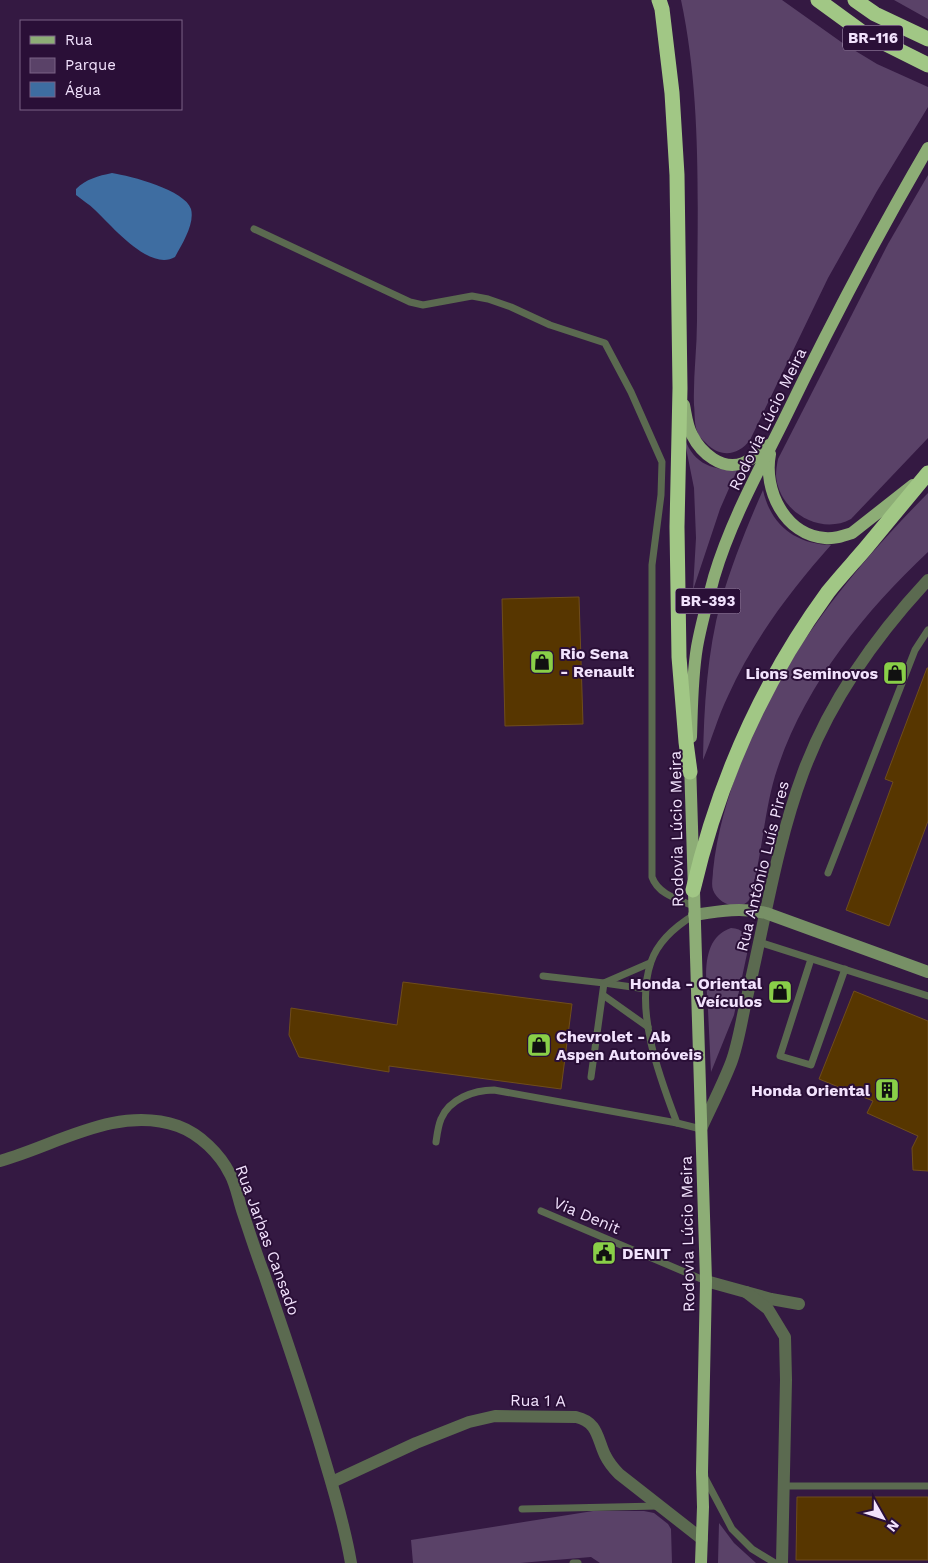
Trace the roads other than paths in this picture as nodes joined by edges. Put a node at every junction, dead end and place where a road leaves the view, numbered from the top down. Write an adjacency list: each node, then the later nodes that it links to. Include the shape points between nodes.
1 (660, 0): 8 (highway, via 672,93 677,175)
2 (818, 0): 5 (highway, BR-116, via 862,32)
3 (855, 0): 4 (highway, BR-116, via 875,14)
4 (928, 39)
5 (928, 65)
6 (928, 148): 9 (main road, Rodovia Lúcio Meira / BR-393, via 814,358)
7 (254, 229): 10 (lane, via 410,302 423,305 472,296 488,299 605,344)
8 (680, 388): 9 (main road, via 692,435 698,446 713,459 728,465 742,464); 10 (highway)
9 (773, 442): 11 (main road, via 768,476 776,502 800,528 819,537 852,534); 14 (main road, Rodovia Lúcio Meira / BR-393, via 745,499 714,576 697,646)
10 (670, 461): 14 (highway, via 677,527 679,657); 17 (lane, via 661,495 652,565 652,877 659,889)
11 (928, 472): 16 (highway, via 829,592 777,669 742,739 722,790)
12 (928, 580): 18 (street, Rua Antônio Luís Pires, via 868,651 830,712 806,766 790,814)
13 (928, 630): 15 (lane, via 915,650)
14 (690, 772): 16 (main road, Rodovia Lúcio Meira / BR-393)
15 (828, 873)
16 (693, 890): 17 (main road, Rodovia Lúcio Meira / BR-393)
17 (694, 911): 18 (street); 21 (lane, via 669,934); 32 (main road, Rodovia Lúcio Meira / BR-393)
18 (766, 913): 19 (street, Rua Antônio Luís Pires); 23 (street)
19 (759, 942): 20 (lane); 32 (street, Rua Antônio Luís Pires, via 731,1062)
20 (811, 959): 22 (lane); 22 (lane, via 780,1056 811,1065)
21 (650, 963): 25 (lane); 26 (lane)
22 (845, 969): 28 (lane)
23 (928, 972)
24 (543, 976): 25 (lane)
25 (604, 982): 26 (lane); 27 (lane)
26 (646, 989): 29 (lane)
27 (603, 995): 29 (lane); 30 (lane)
28 (928, 996)
29 (648, 1027): 31 (lane, via 656,1064)
30 (591, 1077)
31 (677, 1123): 32 (lane); 33 (lane, via 484,1090 461,1098 448,1108 442,1117)
32 (700, 1129): 36 (main road, Rodovia Lúcio Meira / BR-393)
33 (436, 1142)
34 (0, 1161): 40 (street, Rua Jarbas Cansado, via 118,1122 160,1122 179,1126 207,1144 231,1175 306,1393)
35 (541, 1211): 36 (lane, Via Denit)
36 (706, 1280): 37 (street); 39 (main road, Rodovia Lúcio Meira / BR-393)
37 (746, 1292): 38 (street); 41 (street, via 768,1309 785,1337)
38 (799, 1304)
39 (702, 1472): 45 (main road, Rodovia Lúcio Meira / BR-393); 50 (lane, via 732,1529 752,1549)
40 (332, 1482): 43 (street, Rua 1 A, via 469,1422 495,1416 566,1416 590,1422 613,1468); 46 (street, Rua Jarbas Cansado)
41 (784, 1486): 42 (lane); 51 (street)
42 (928, 1486)
43 (661, 1506): 44 (lane); 45 (street, Rua 1 A)
44 (522, 1509)
45 (702, 1540): 49 (main road, Rodovia Lúcio Meira / BR-393)
46 (351, 1563)
47 (573, 1563): 48 (lane)
48 (578, 1563)
49 (701, 1563)
50 (775, 1563)
51 (782, 1563)

